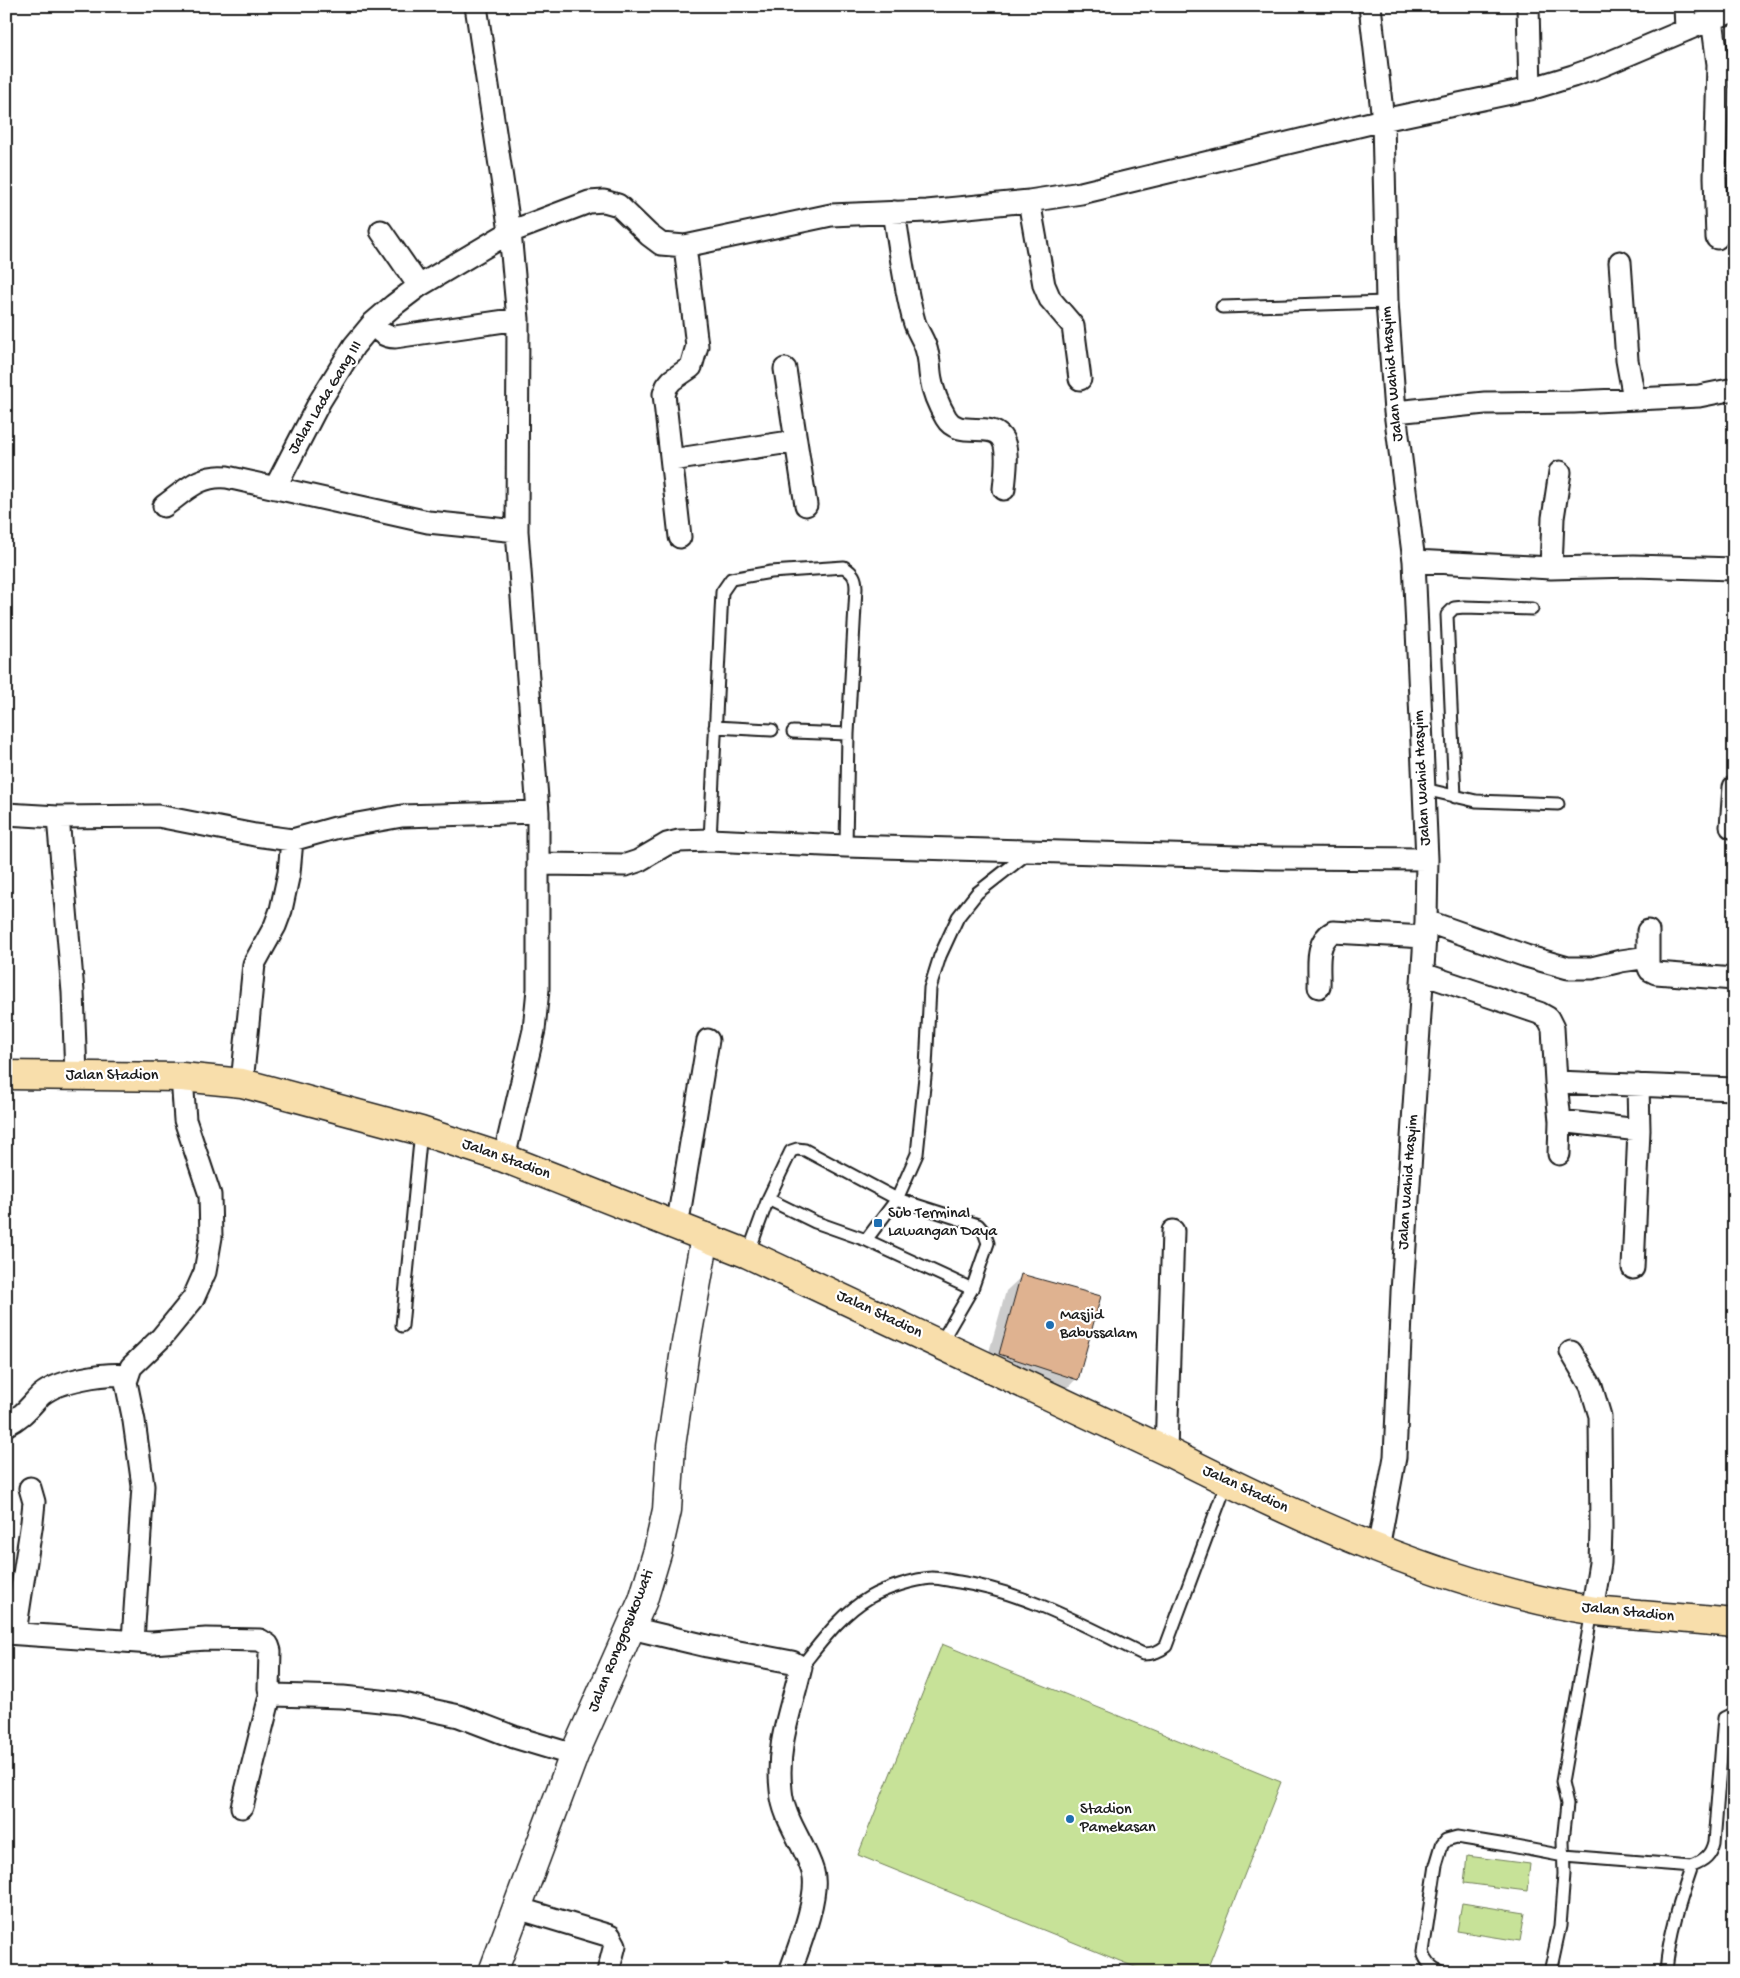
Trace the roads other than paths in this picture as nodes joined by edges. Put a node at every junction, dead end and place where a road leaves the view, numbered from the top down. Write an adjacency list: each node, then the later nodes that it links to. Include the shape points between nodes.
1 (476, 6): 13 (street)
2 (1370, 6): 9 (street, Jalan Wahid Hasyim)
3 (1528, 6): 8 (street)
4 (1685, 6): 7 (street)
5 (1734, 11): 6 (street, Jalan Lada Gang III)
6 (1712, 19): 7 (street, Jalan Lada Gang III); 14 (street, via 1718,64)
7 (1686, 30): 8 (street, Jalan Lada Gang III, via 1601,66)
8 (1530, 89): 9 (street, Jalan Lada Gang III)
9 (1383, 120): 10 (street, Jalan Lada Gang III, via 1080,192); 18 (street, Jalan Wahid Hasyim)
10 (1029, 201): 11 (street, Jalan Lada Gang III); 23 (street, via 1044,285 1050,300 1073,326)
11 (894, 212): 15 (street, Jalan Lada Gang III, via 831,215); 31 (street, via 914,323 927,352 938,402 954,427 991,431 1001,436 1005,445)
12 (381, 231): 17 (street)
13 (510, 232): 15 (street, Jalan Lada Gang III, via 589,202 604,201 618,205 661,244); 17 (street, Jalan Lada Gang III); 20 (street)
14 (1717, 238)
15 (685, 246): 28 (street, via 697,346 691,367 672,380 664,394)
16 (1620, 262): 25 (street, via 1627,360)
17 (419, 286): 21 (street, Jalan Lada Gang III)
18 (1387, 302): 19 (lane); 26 (street, Jalan Wahid Hasyim)
19 (1222, 307)
20 (518, 319): 21 (street, via 395,337 381,333); 34 (street)
21 (373, 324): 30 (street, Jalan Lada Gang III, via 354,346 320,401)
22 (785, 369): 27 (street)
23 (1080, 379)
24 (1734, 389): 25 (street, via 1699,396)
25 (1634, 398): 26 (street, via 1486,403)
26 (1395, 412): 36 (street, Jalan Wahid Hasyim)
27 (796, 441): 28 (street); 32 (street)
28 (672, 460): 35 (street)
29 (1560, 472): 37 (street)
30 (275, 488): 33 (street, via 215,476 202,479); 34 (street, via 428,522)
31 (1004, 489)
32 (806, 505)
33 (164, 506)
34 (517, 531): 48 (street)
35 (680, 537)
36 (1414, 561): 37 (street); 45 (street, Jalan Wahid Hasyim)
37 (1551, 568): 38 (street)
38 (1734, 569)
39 (1532, 609): 46 (lane, via 1459,607 1447,615)
40 (715, 727): 41 (lane); 43 (lane, via 722,592 731,579 771,572 844,568 856,580); 53 (lane)
41 (772, 730)
42 (793, 732): 43 (lane)
43 (848, 734): 54 (lane)
44 (1734, 787): 51 (street)
45 (1424, 790): 46 (lane); 56 (street, Jalan Wahid Hasyim)
46 (1455, 797): 47 (lane, via 1505,804)
47 (1558, 804)
48 (538, 812): 52 (street, via 402,816 335,828); 57 (street)
49 (6, 814): 50 (street)
50 (58, 817): 52 (street, via 158,816); 66 (street, via 73,992)
51 (1731, 826)
52 (292, 840): 69 (street, via 281,910 276,926 254,964)
53 (710, 840): 54 (street); 57 (street, via 673,843 626,865)
54 (846, 846): 55 (street)
55 (1030, 852): 56 (street); 78 (lane, via 977,893 958,917 940,956 930,988 917,1154)
56 (1427, 859): 58 (street, Jalan Wahid Hasyim)
57 (538, 864): 76 (street, via 538,989 534,1030)
58 (1425, 929): 60 (street, via 1568,968); 61 (street, Jalan Wahid Hasyim); 63 (street, via 1333,932 1323,940 1320,949)
59 (1648, 931): 60 (street)
60 (1648, 957): 62 (street, via 1650,970 1656,973)
61 (1423, 974): 68 (street, via 1548,1018 1553,1028); 94 (street, Jalan Wahid Hasyim, via 1402,1292 1395,1456)
62 (1734, 979)
63 (1319, 987)
64 (708, 1040): 79 (street)
65 (6, 1075): 66 (main road, Jalan Stadion)
66 (76, 1076): 67 (main road, Jalan Stadion)
67 (182, 1077): 69 (main road, Jalan Stadion); 89 (street, via 185,1120 210,1195 211,1237 205,1272 193,1299 162,1337 131,1367)
68 (1556, 1082): 70 (street); 72 (street)
69 (242, 1083): 73 (main road, Jalan Stadion)
70 (1638, 1085): 71 (street); 74 (street)
71 (1734, 1089)
72 (1560, 1121): 74 (street); 75 (street)
73 (421, 1130): 76 (main road, Jalan Stadion); 86 (lane)
74 (1639, 1130): 84 (street)
75 (1559, 1154)
76 (504, 1158): 79 (main road, Jalan Stadion)
77 (768, 1199): 78 (lane, via 791,1151 797,1149 805,1150); 82 (lane, via 815,1222); 83 (lane)
78 (897, 1199): 82 (lane); 85 (lane, via 978,1225 984,1232 988,1244)
79 (677, 1227): 81 (main road, Jalan Stadion)
80 (1173, 1231): 91 (street)
81 (705, 1237): 83 (main road, Jalan Stadion); 97 (main road, Jalan Ronggosukowati, via 671,1446 667,1510 656,1559)
82 (866, 1240): 85 (lane)
83 (748, 1254): 87 (main road, Jalan Stadion)
84 (1633, 1268)
85 (972, 1289): 87 (lane)
86 (402, 1326)
87 (940, 1344): 91 (main road, Jalan Stadion)
88 (1571, 1352): 95 (street, via 1591,1386 1600,1416 1600,1563)
89 (127, 1376): 90 (street, via 115,1374 82,1378 51,1390); 99 (street, via 143,1486)
90 (6, 1426)
91 (1166, 1451): 92 (main road, Jalan Stadion)
92 (1227, 1482): 94 (main road, Jalan Stadion); 100 (lane, via 1166,1646 1160,1651 1143,1654 1006,1592 933,1578 907,1583 872,1596 839,1620)
93 (30, 1488): 98 (street, via 33,1515)
94 (1378, 1549): 95 (main road, Jalan Stadion, via 1529,1597)
95 (1592, 1610): 96 (main road, Jalan Stadion); 105 (lane, via 1562,1782 1567,1804)
96 (1734, 1623)
97 (631, 1628): 100 (street, via 792,1662); 103 (main road, Jalan Ronggosukowati)
98 (10, 1633): 99 (street)
99 (133, 1641): 101 (street, via 260,1640 270,1651)
100 (801, 1667): 110 (street, via 782,1735 779,1758 781,1793 813,1874 814,1888)
101 (271, 1692): 103 (street, via 280,1696 343,1697 399,1703 459,1716); 104 (street)
102 (1734, 1713): 106 (lane, via 1724,1718 1711,1854)
103 (574, 1755): 107 (main road, Jalan Ronggosukowati)
104 (242, 1807)
105 (1564, 1856): 106 (lane); 111 (lane, via 1506,1844 1456,1838 1446,1840 1436,1865 1423,1952 1426,1961); 112 (lane, via 1560,1926)
106 (1692, 1866): 113 (lane, via 1674,1920)
107 (517, 1908): 108 (main road, Jalan Ronggosukowati); 109 (street, via 610,1936 615,1945)
108 (493, 1972)
109 (608, 1972)
110 (790, 1972)
111 (1441, 1972)
112 (1550, 1972)
113 (1666, 1972)

